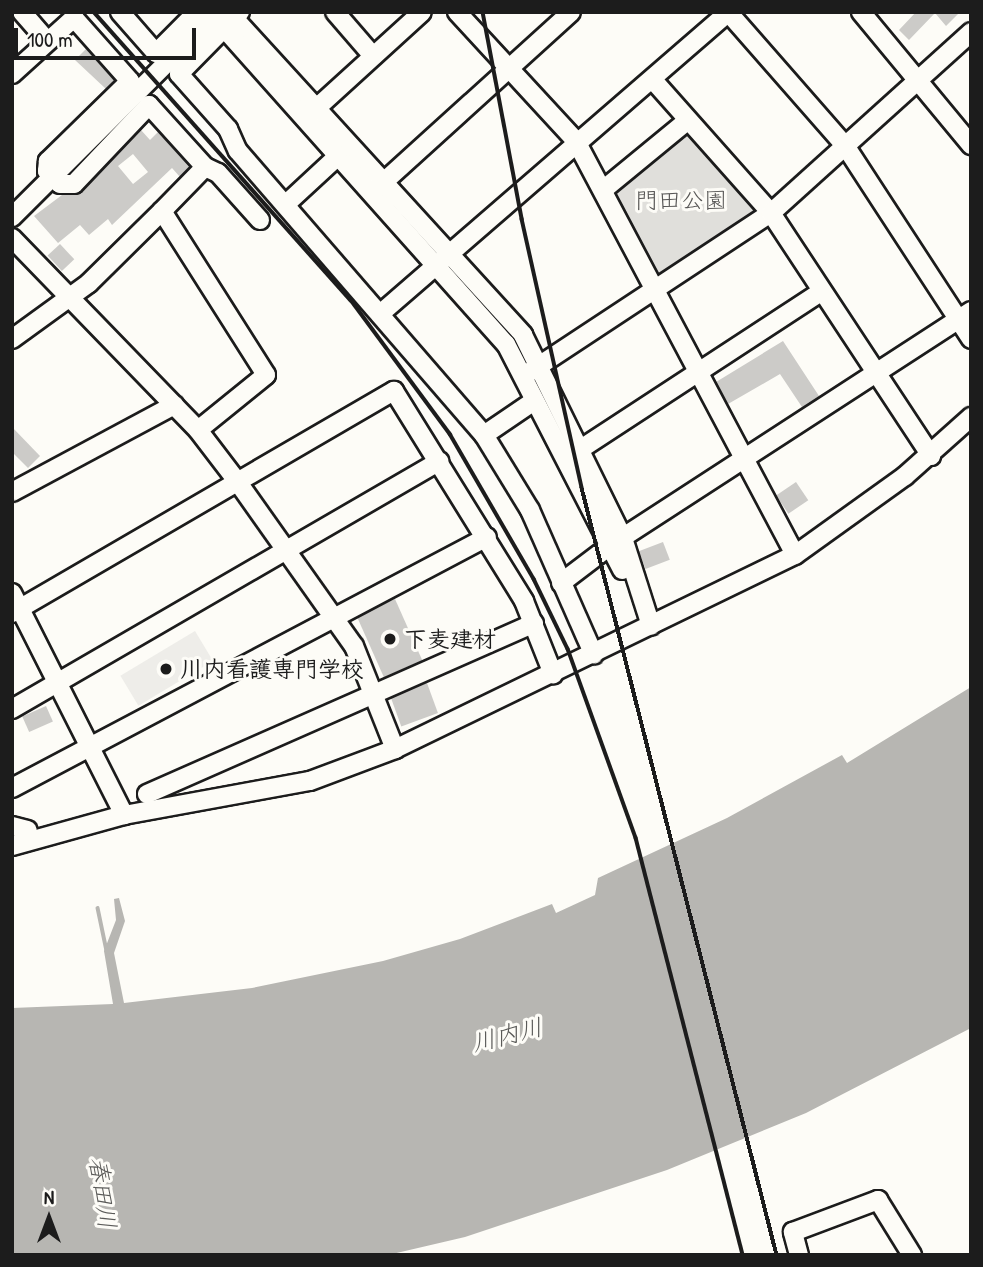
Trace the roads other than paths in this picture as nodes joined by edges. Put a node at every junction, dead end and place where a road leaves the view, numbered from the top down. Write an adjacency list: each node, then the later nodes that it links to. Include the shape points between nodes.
1 (22, 12): 12 (street)
2 (120, 12): 3 (street, via 156,53)
3 (197, 12)
4 (335, 12): 13 (street)
5 (422, 12): 13 (street)
6 (457, 12): 14 (street)
7 (571, 12): 14 (street)
8 (728, 12): 17 (street); 22 (street)
9 (862, 12): 16 (street)
10 (229, 18): 18 (street); 25 (street); 28 (street, via 179,74)
11 (971, 32): 16 (street)
12 (47, 41): 15 (street); 25 (street, via 74,18 130,81 48,161 47,171)
13 (373, 56): 18 (street)
14 (507, 70): 20 (street); 26 (street)
15 (12, 74)
16 (917, 77): 21 (street); 22 (street)
17 (653, 80): 19 (street); 20 (street)
18 (311, 113): 23 (street); 26 (street)
19 (687, 121): 27 (street); 30 (street)
20 (576, 141): 27 (street); 34 (street)
21 (971, 145)
22 (846, 147): 30 (street); 40 (street)
23 (338, 156): 26 (street); 28 (street)
24 (205, 167): 25 (street, via 149,105 74,184); 29 (street); 32 (street, via 218,173)
25 (54, 179): 31 (street)
26 (377, 188): 34 (street); 35 (street)
27 (603, 190): 36 (street)
28 (285, 205): 39 (street)
29 (162, 211): 38 (street); 50 (street, via 266,375)
30 (771, 213): 36 (street); 37 (street)
31 (12, 217)
32 (260, 220)
33 (12, 238): 38 (street)
34 (448, 253): 35 (street); 43 (street, via 523,335)
35 (433, 266): 39 (street); 46 (street, via 506,344)
36 (657, 290): 43 (street); 44 (street)
37 (822, 291): 44 (street); 45 (street)
38 (68, 298): 41 (street); 48 (street)
39 (380, 314): 51 (street)
40 (964, 316): 42 (street); 45 (street)
41 (12, 340)
42 (971, 340)
43 (538, 366): 46 (street); 52 (street)
44 (699, 371): 52 (street); 54 (street)
45 (877, 374): 53 (street); 54 (street)
46 (522, 377): 47 (street)
47 (534, 401): 51 (street); 56 (street)
48 (174, 405): 50 (street); 58 (street)
49 (971, 417): 53 (street)
50 (198, 430): 57 (street)
51 (484, 435): 63 (street, via 530,510)
52 (579, 449): 56 (street); 60 (street)
53 (931, 456): 62 (street)
54 (746, 458): 60 (street); 62 (street)
55 (439, 461): 57 (street, via 394,391); 59 (street); 61 (street)
56 (564, 461): 60 (street)
57 (237, 481): 61 (street); 64 (street)
58 (12, 492)
59 (486, 537): 65 (street); 66 (street)
60 (617, 542): 63 (street); 67 (street, via 638,608)
61 (286, 552): 65 (street); 70 (street)
62 (795, 555): 67 (street)
63 (561, 583): 68 (street)
64 (15, 605): 70 (street)
65 (332, 620): 71 (street, via 354,646); 73 (street)
66 (534, 623): 69 (street); 71 (street)
67 (651, 626): 68 (street)
68 (594, 655): 69 (street)
69 (553, 674): 74 (street)
70 (59, 684): 72 (street); 73 (street)
71 (376, 695): 74 (street); 75 (street)
72 (12, 709)
73 (92, 747): 76 (street); 79 (street)
74 (395, 749): 78 (street, via 310,781)
75 (200, 771): 77 (street); 78 (street)
76 (12, 788)
77 (147, 794)
78 (206, 800): 79 (street)
79 (124, 815): 80 (street)
80 (12, 846)
81 (799, 1255): 82 (street, via 793,1232 878,1200)
82 (912, 1255)

